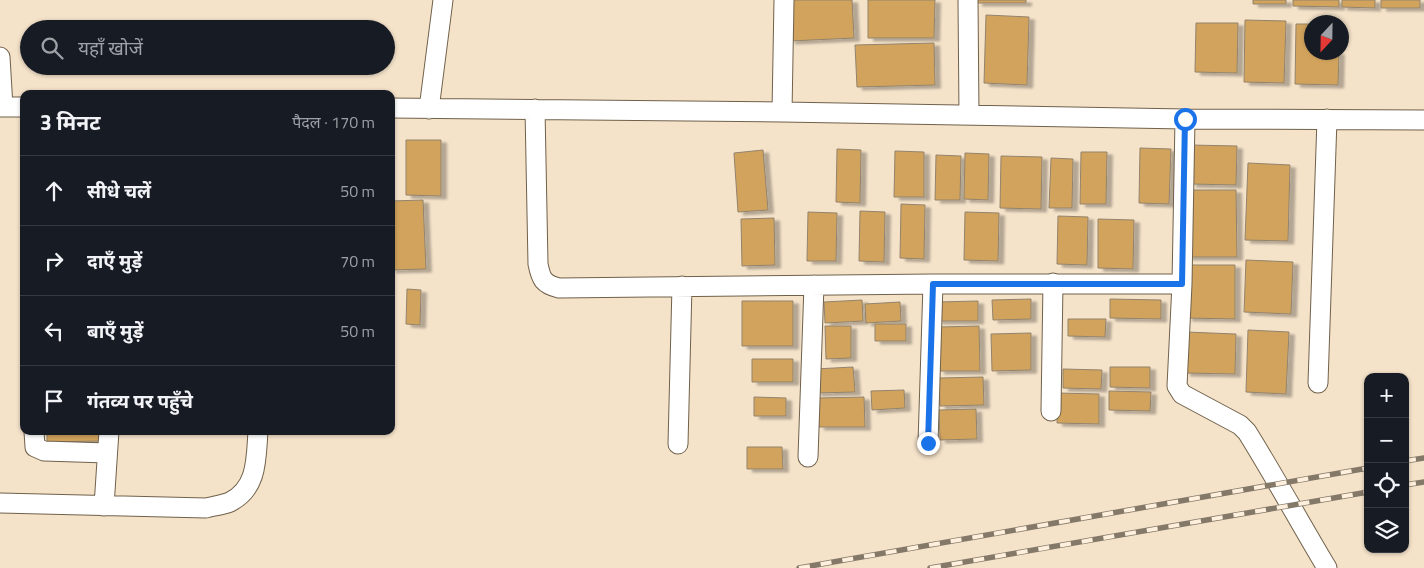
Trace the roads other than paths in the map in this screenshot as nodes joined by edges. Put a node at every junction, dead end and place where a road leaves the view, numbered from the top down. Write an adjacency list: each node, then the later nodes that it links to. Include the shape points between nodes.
1 (443, 0): 8 (street)
2 (784, 0): 10 (street)
3 (968, 0): 11 (street)
4 (0, 57): 5 (street)
5 (1, 107): 6 (street)
6 (20, 107)
7 (395, 108): 8 (street)
8 (429, 109): 9 (street)
9 (535, 109): 10 (street); 19 (street, via 538,264 541,277 548,285 559,288)
10 (782, 112): 11 (street)
11 (968, 115): 12 (street)
12 (1185, 119): 13 (street); 17 (street)
13 (1327, 119): 14 (street); 20 (street)
14 (1424, 120)
15 (1053, 283): 16 (street); 17 (street); 21 (street)
16 (933, 284): 18 (street); 25 (street)
17 (1182, 284): 31 (street, via 1177,386 1182,394 1240,425 1247,432)
18 (814, 285): 19 (street); 28 (street)
19 (682, 286): 26 (street)
20 (1318, 383)
21 (1051, 411)
22 (34, 435): 27 (street, via 35,447 44,451)
23 (109, 435): 27 (street)
24 (258, 435): 30 (street, via 256,466 248,486 230,502 206,508)
25 (928, 443)
26 (678, 444)
27 (107, 453): 30 (street)
28 (808, 457)
29 (0, 503): 30 (street)
30 (104, 506)
31 (1327, 568)

